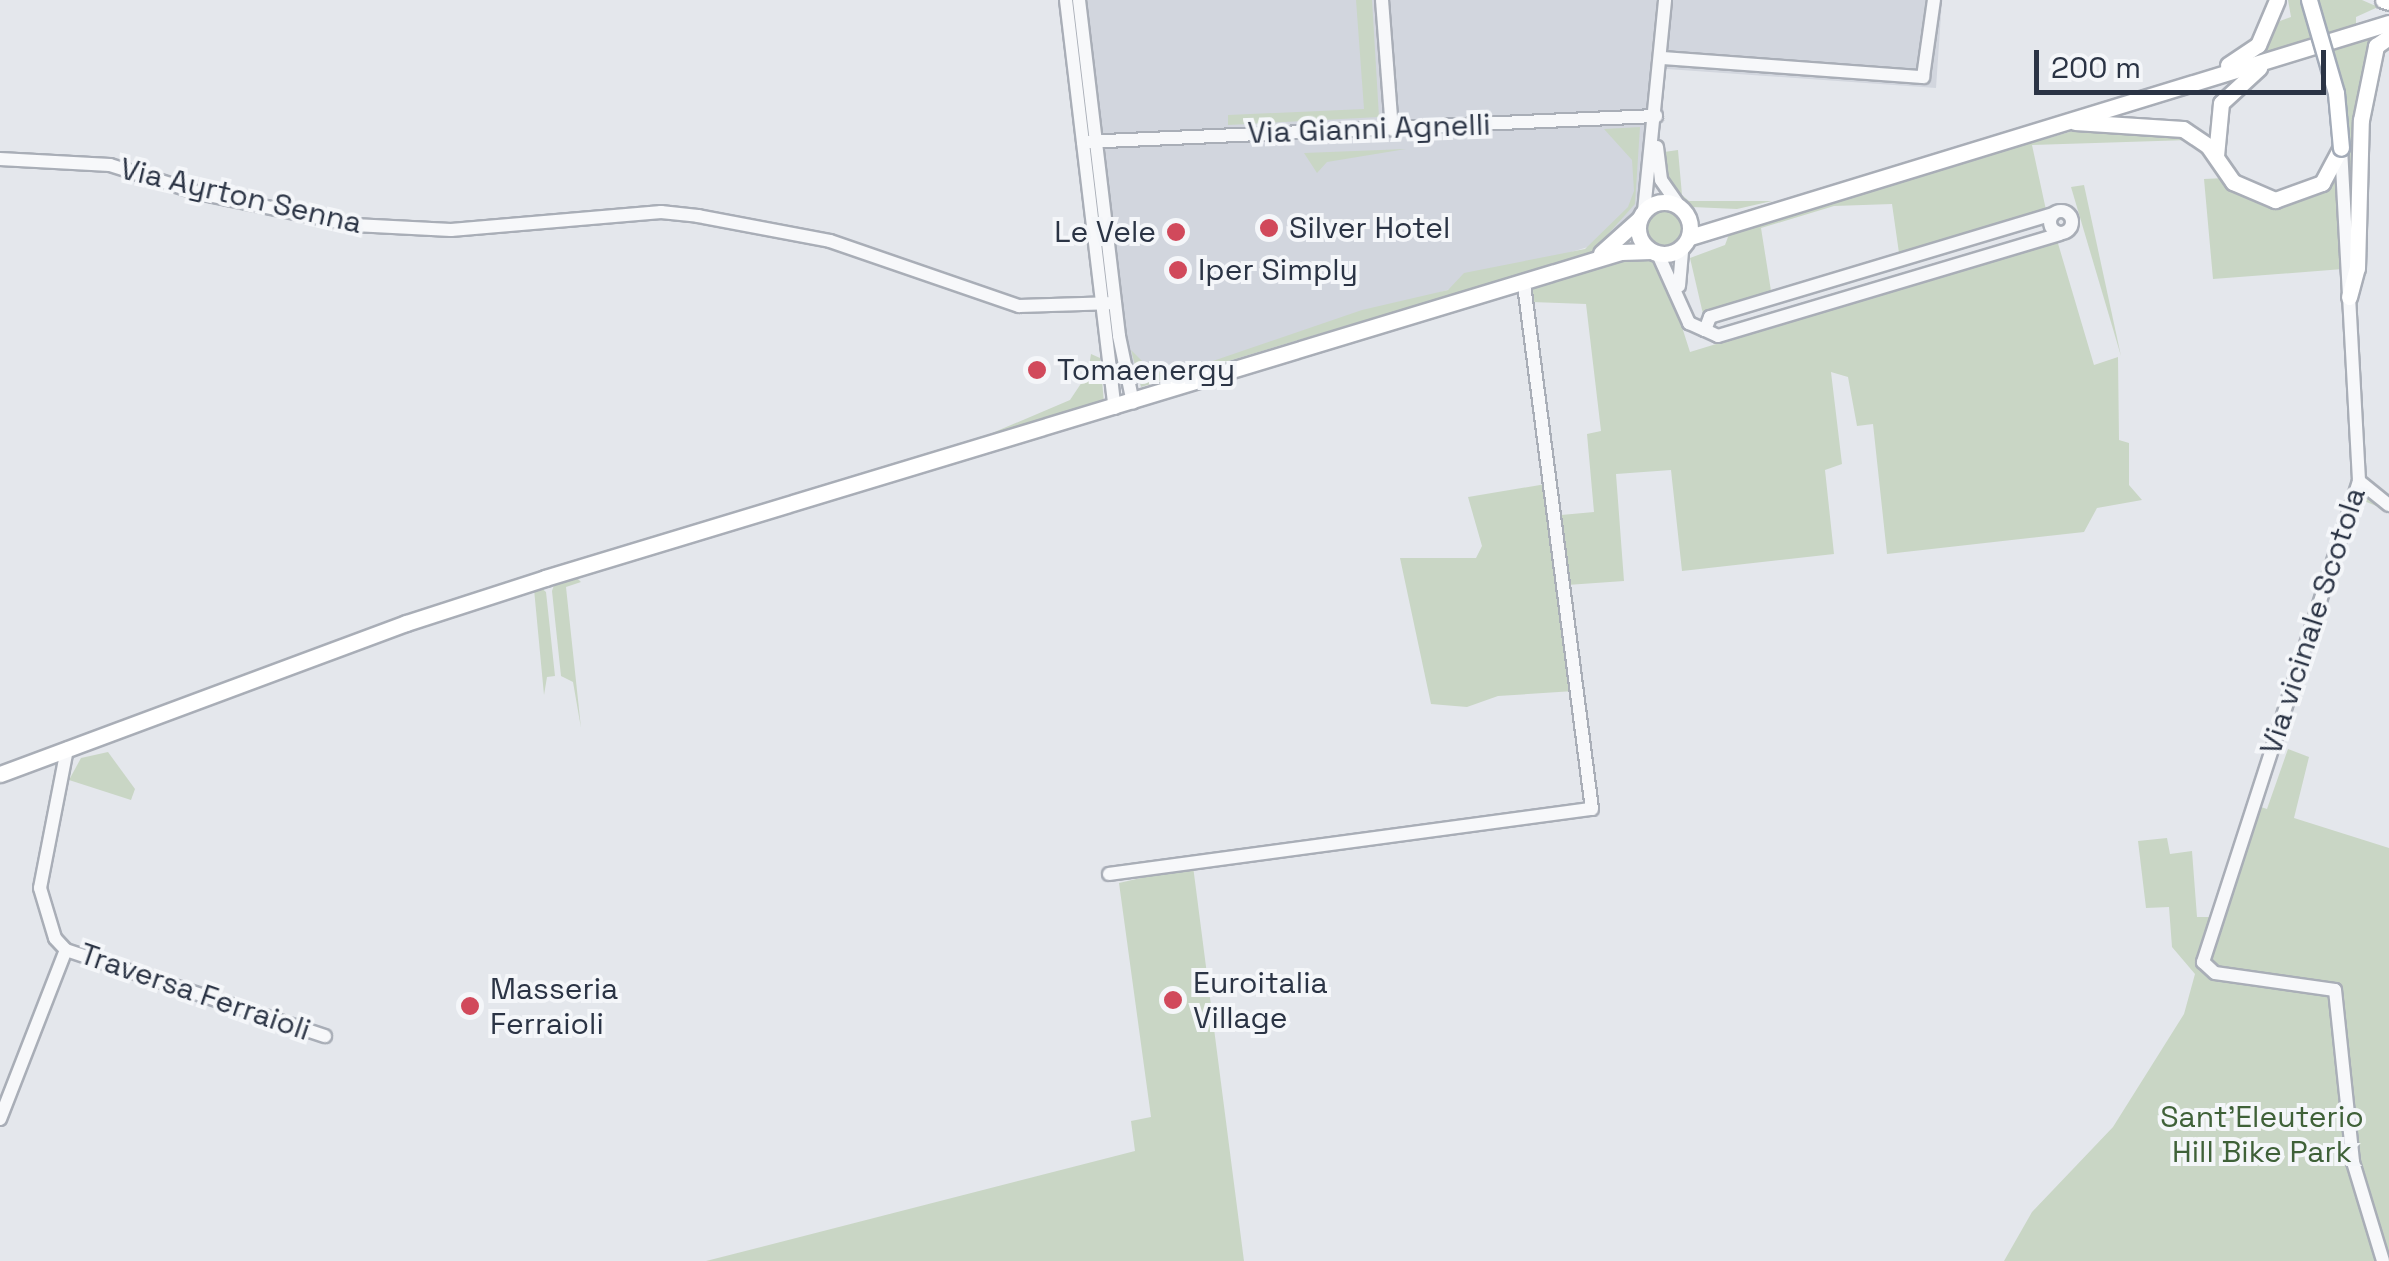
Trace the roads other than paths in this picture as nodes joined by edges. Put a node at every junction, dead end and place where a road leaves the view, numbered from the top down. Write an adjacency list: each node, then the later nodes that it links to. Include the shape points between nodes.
1 (1066, 0): 16 (street)
2 (1079, 0): 16 (street)
3 (1382, 0): 15 (street)
4 (1666, 0): 10 (street)
5 (1934, 0): 10 (street, via 1924,77)
6 (2276, 0): 12 (main road, via 2258,45)
7 (2309, 0): 17 (main road, bridge, via 2336,93)
8 (2389, 23): 11 (main road)
9 (2389, 36): 31 (main road, via 2376,46 2361,120 2357,268)
10 (1662, 58): 13 (street)
11 (2269, 61): 12 (main road); 18 (main road, via 2221,103)
12 (2198, 80): 14 (main road)
13 (1656, 118): 15 (street, Via Gianni Agnelli); 20 (street, via 1660,176); 21 (street)
14 (2070, 121): 18 (main road, via 2183,129); 22 (main road)
15 (1392, 130): 16 (street, Via Gianni Agnelli)
16 (1089, 141): 32 (street)
17 (2341, 148): 18 (main road, via 2322,183 2288,200 2248,193); 31 (street, Via vicinale Scotola)
18 (2216, 156)
19 (0, 159): 32 (street, Via Ayrton Senna, via 110,165 199,193 354,225 451,230 661,212 830,241 1019,306)
20 (1681, 208): 21 (main road, via 1659,202); 22 (main road); 23 (main road)
21 (1643, 213): 25 (main road, via 1638,234); 27 (main road, via 1623,239)
22 (1752, 214): 23 (main road)
23 (1686, 242): 25 (main road); 30 (street)
24 (1952, 244): 26 (street); 26 (street, via 2064,211 2072,218 2060,234); 29 (street)
25 (1654, 252): 27 (main road, via 1636,249); 30 (street)
26 (1958, 264): 33 (street)
27 (1580, 266): 28 (main road)
28 (1524, 285): 35 (main road); 41 (street, via 1592,809)
29 (1803, 288): 33 (street); 34 (street, via 1710,317)
30 (1679, 294): 34 (street, via 1689,324)
31 (2349, 296): 37 (street, Via vicinale Scotola)
32 (1108, 304): 35 (street); 36 (street)
33 (1809, 309): 34 (street, via 1714,337)
34 (1704, 330)
35 (1133, 402): 36 (main road)
36 (1116, 408): 39 (main road, via 424,617)
37 (2359, 481): 38 (street); 45 (street, Via vicinale Scotola, via 2205,966 2336,992 2352,1162)
38 (2389, 505)
39 (67, 749): 40 (main road); 42 (street, via 40,888 55,938)
40 (0, 774)
41 (1109, 874)
42 (66, 950): 43 (street, Traversa Ferraioli); 44 (street)
43 (325, 1036)
44 (0, 1119)
45 (2383, 1261)

